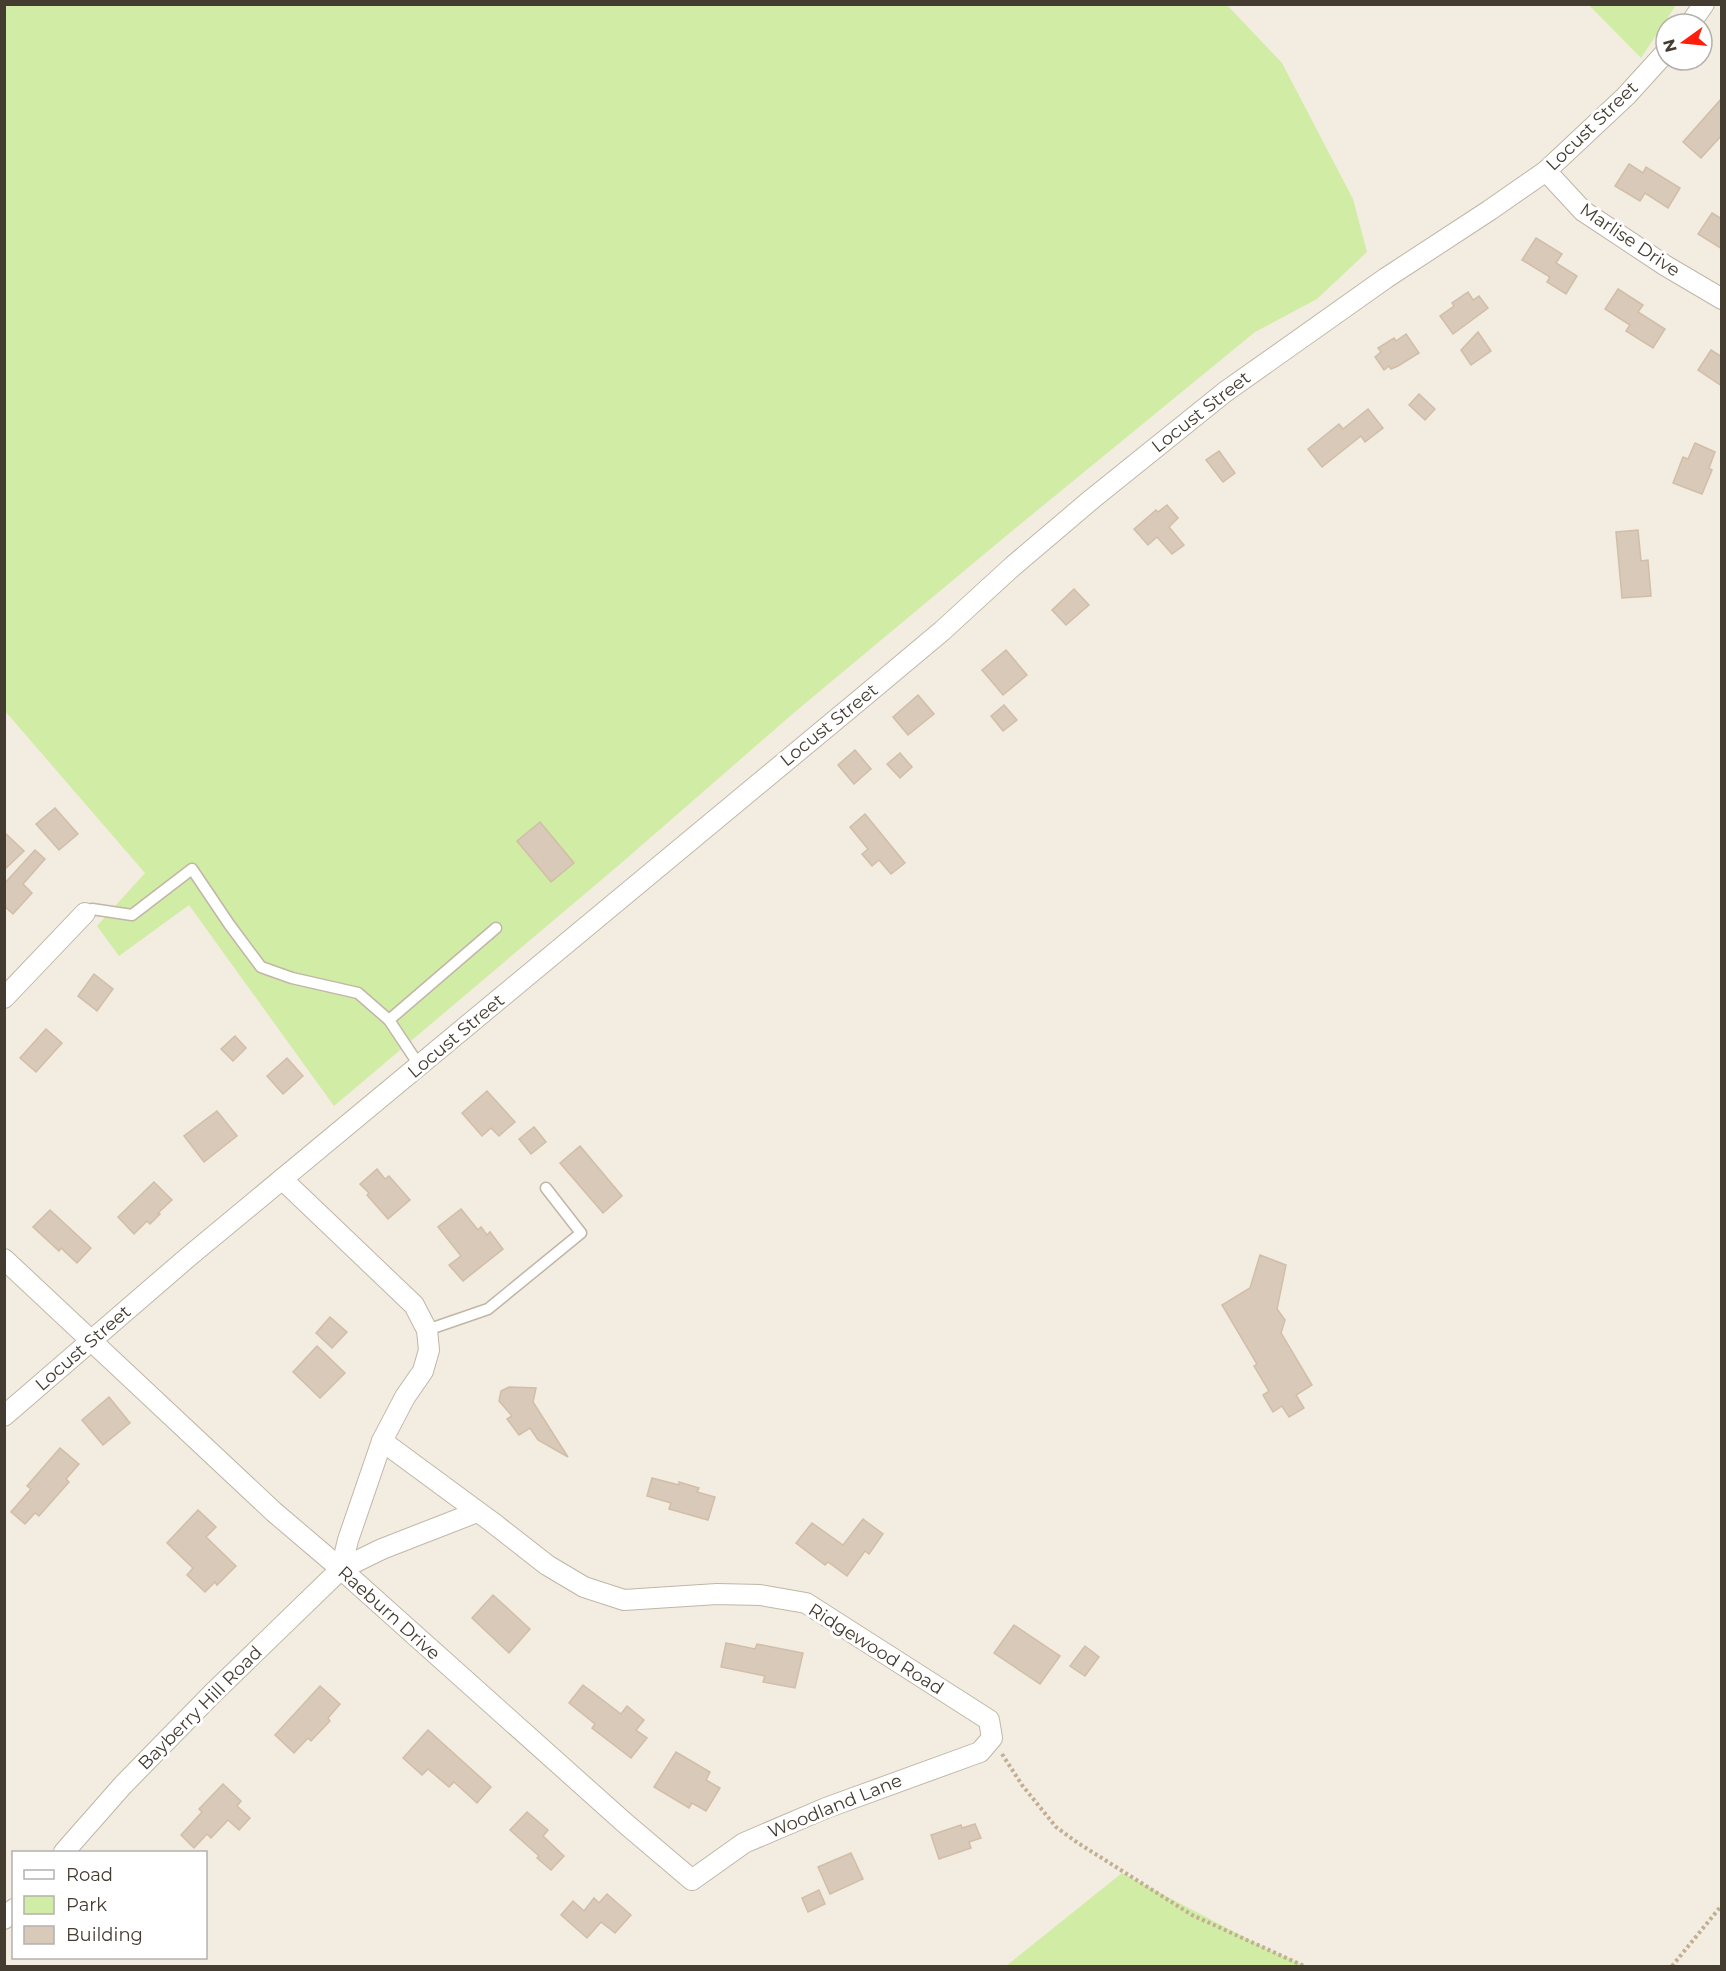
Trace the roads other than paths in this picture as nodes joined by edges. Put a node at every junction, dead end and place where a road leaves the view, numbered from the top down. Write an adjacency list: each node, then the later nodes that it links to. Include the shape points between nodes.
1 (1654, 65): 2 (street, Locust Street)
2 (1546, 171): 3 (street, Marlise Drive, via 1583,211); 8 (street, Locust Street, via 1313,329 1170,435 871,691)
3 (1722, 299)
4 (85, 913): 6 (street); 7 (lane, via 92,909 132,915 192,868 261,967 358,993)
5 (496, 928): 7 (lane)
6 (4, 998)
7 (389, 1020): 8 (lane)
8 (419, 1065): 9 (street, Locust Street)
9 (282, 1179): 12 (street, via 414,1305); 13 (street, Locust Street)
10 (546, 1188): 12 (lane, via 581,1233 488,1309)
11 (4, 1259): 13 (street, Raeburn Drive)
12 (427, 1330): 15 (street, via 429,1350 423,1371)
13 (92, 1340): 14 (street, Locust Street); 17 (street, Raeburn Drive, via 274,1512)
14 (4, 1416)
15 (382, 1441): 16 (street, Ridgewood Road); 17 (street)
16 (477, 1512): 17 (street, Bayberry Hill Road); 18 (street, Ridgewood Road, via 547,1565 584,1587 624,1600 760,1594 806,1603 989,1720)
17 (341, 1569): 19 (street, Bayberry Hill Road, via 213,1693); 20 (street, Raeburn Drive)
18 (989, 1742): 20 (street, Woodland Lane, via 980,1752 837,1803 744,1843)
19 (65, 1851)
20 (692, 1880)

